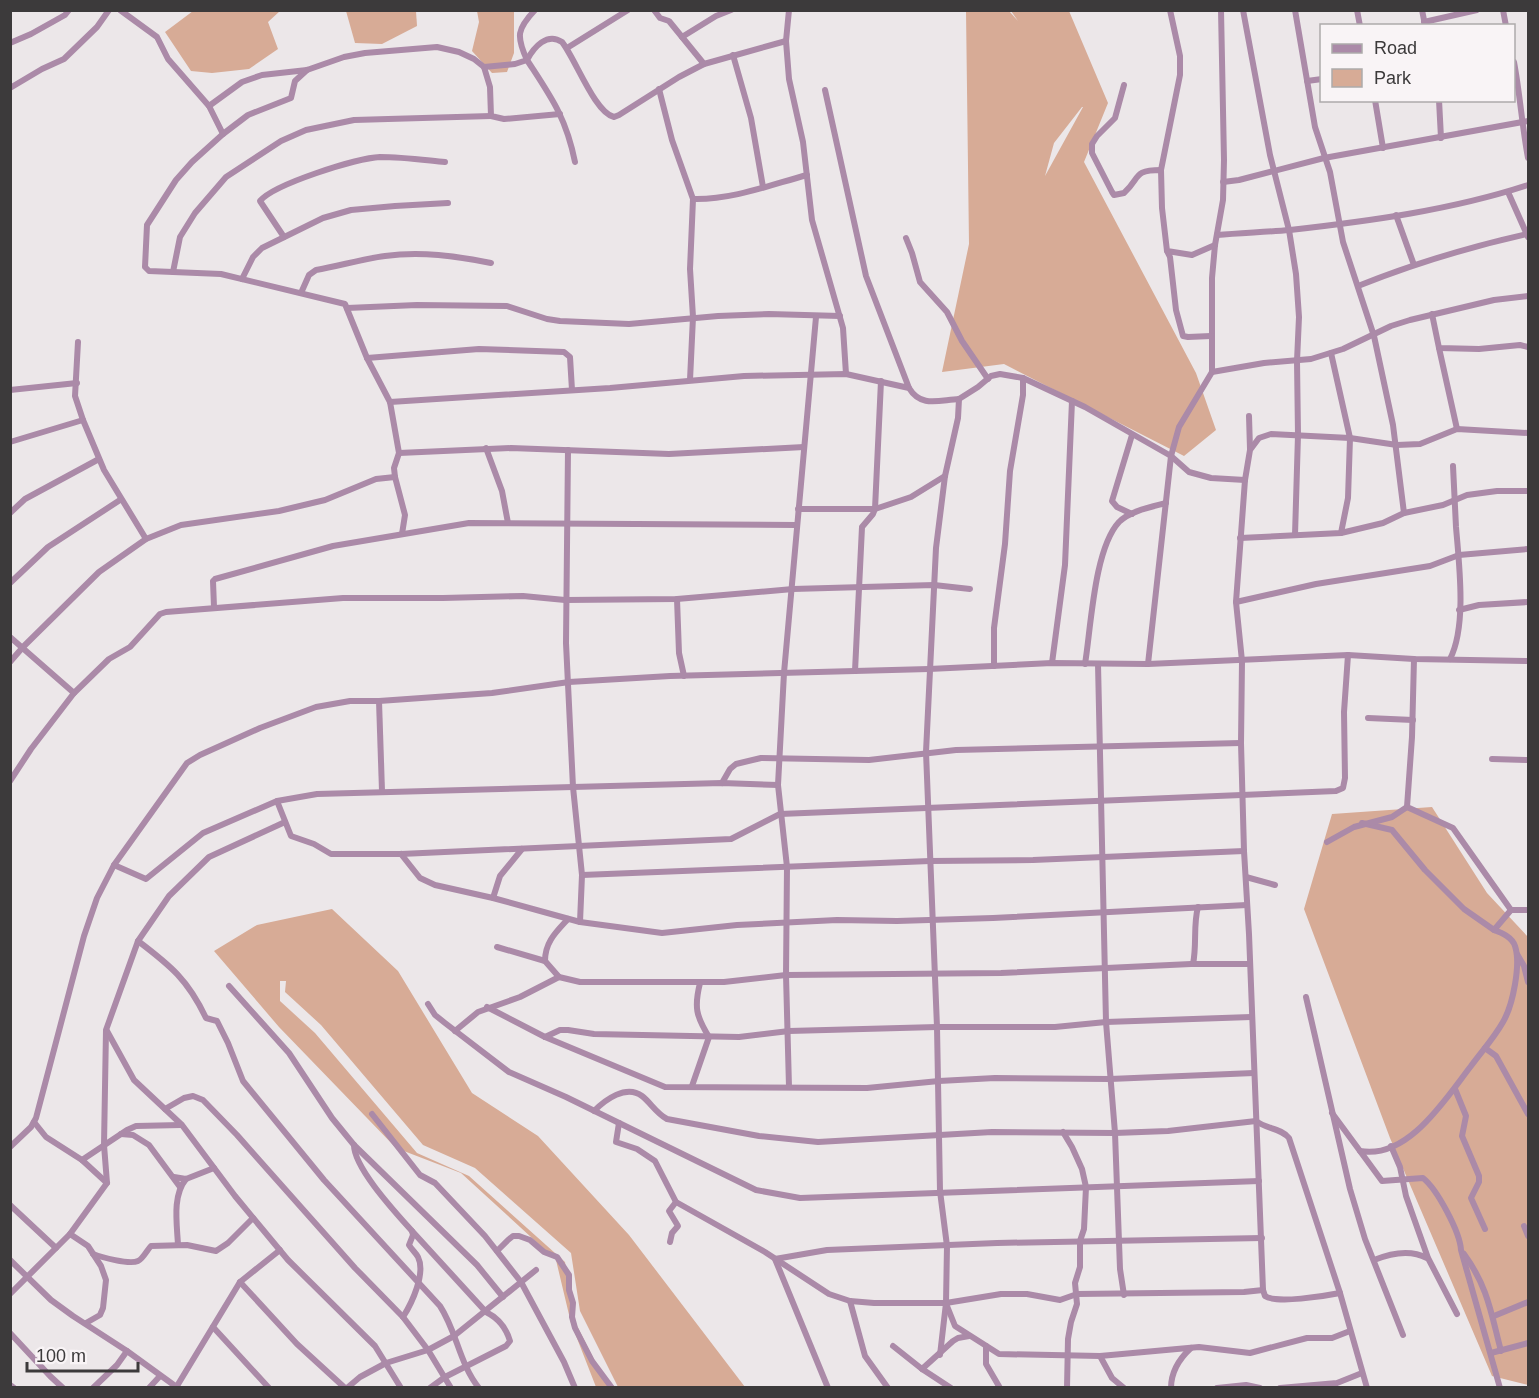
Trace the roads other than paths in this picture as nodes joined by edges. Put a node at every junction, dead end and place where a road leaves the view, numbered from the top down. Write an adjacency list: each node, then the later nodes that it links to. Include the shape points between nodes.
1 (69, 10): 18 (street, via 40,30)
2 (110, 10): 29 (street, via 64,58)
3 (120, 10): 34 (street, via 157,37 167,58)
4 (535, 10): 21 (street, via 520,35)
5 (628, 10): 19 (street)
6 (654, 10): 16 (street)
7 (731, 10): 16 (street)
8 (789, 10): 17 (street)
9 (1170, 10): 45 (street, via 1180,75)
10 (1221, 10): 48 (street)
11 (1243, 10): 46 (street)
12 (1295, 10): 27 (street)
13 (1422, 10): 15 (street)
14 (1477, 10): 15 (street)
15 (1425, 24)
16 (682, 37): 22 (street)
17 (786, 41): 20 (street); 47 (street)
18 (10, 43)
19 (567, 48): 21 (street, via 558,39 547,39 534,47); 30 (street, via 596,102 610,117)
20 (733, 55): 22 (street); 50 (street, via 752,118)
21 (527, 60): 23 (street); 35 (street)
22 (704, 64): 30 (street)
23 (484, 67): 25 (street, via 459,52 437,48 365,53); 36 (street, via 490,87)
24 (1515, 68): 37 (street)
25 (307, 70): 34 (street, via 262,75 242,82); 38 (street, via 295,81 291,98 248,115)
26 (1320, 79): 27 (street)
27 (1307, 81): 41 (street)
28 (1124, 85): 45 (street, via 1115,118 1094,140 1092,153 1114,195 1124,193 1138,174)
29 (10, 88)
30 (659, 89): 52 (street)
31 (825, 90): 91 (street, via 866,276)
32 (1375, 102): 40 (street)
33 (1439, 102): 39 (street)
34 (210, 106): 38 (street)
35 (560, 114): 36 (street, via 500,119); 44 (street, via 570,135)
36 (491, 116): 65 (street, via 354,120 306,130 281,141 226,177 195,213 180,237)
37 (1525, 122): 39 (street); 42 (street)
38 (223, 134): 65 (street, via 176,180 147,225 145,267 149,271)
39 (1441, 138): 40 (street)
40 (1383, 148): 41 (street)
41 (1324, 158): 46 (street); 55 (street)
42 (1528, 158)
43 (445, 162): 59 (street, via 379,157 309,175 282,187 260,201)
44 (575, 162)
45 (1161, 170): 62 (street)
46 (1275, 170): 48 (street); 56 (street)
47 (807, 175): 50 (street); 72 (street, via 812,220)
48 (1223, 182): 57 (street)
49 (1528, 185): 51 (street)
50 (763, 187): 52 (street)
51 (1508, 192): 54 (street); 58 (street)
52 (693, 199): 73 (street)
53 (448, 203): 59 (street, via 344,212)
54 (1395, 215): 55 (street); 64 (street)
55 (1340, 222): 56 (street); 67 (street)
56 (1289, 230): 57 (street); 82 (street, via 1299,317)
57 (1217, 235): 61 (street)
58 (1528, 236): 64 (street, via 1479,245)
59 (284, 237): 66 (street, via 253,257)
60 (906, 237): 87 (street, via 920,282 947,312)
61 (1215, 245): 62 (street, via 1192,255); 75 (street)
62 (1167, 251): 75 (street, via 1183,336)
63 (491, 263): 68 (street, via 435,254 384,256 316,270 309,275)
64 (1414, 265): 67 (street)
65 (173, 272): 66 (street)
66 (242, 279): 68 (street)
67 (1358, 286): 76 (street)
68 (301, 293): 70 (street, via 341,302)
69 (1528, 296): 71 (street)
70 (347, 308): 73 (street, via 507,306 554,320 629,324); 81 (street)
71 (1432, 314): 76 (street, via 1391,326); 79 (street)
72 (840, 316): 74 (street); 84 (street)
73 (693, 317): 74 (street); 88 (street)
74 (816, 317): 85 (street)
75 (1210, 336): 83 (street)
76 (1374, 336): 80 (street); 105 (street)
77 (78, 342): 90 (street)
78 (1528, 347): 79 (street)
79 (1439, 348): 99 (street)
80 (1331, 353): 82 (street); 103 (street)
81 (367, 358): 93 (street, via 479,349 564,352 570,357); 96 (street)
82 (1296, 361): 83 (street); 102 (street)
83 (1212, 372): 111 (street, via 1179,427)
84 (846, 374): 85 (street); 89 (street)
85 (811, 375): 88 (street); 106 (street)
86 (1023, 378): 87 (street, via 1000,374); 95 (street); 161 (street, via 994,628)
87 (988, 379): 94 (street)
88 (690, 380): 93 (street)
89 (881, 381): 91 (street); 122 (street)
90 (77, 383): 92 (street); 98 (street, via 75,396)
91 (909, 388): 94 (street, via 924,402)
92 (10, 390)
93 (572, 390): 96 (street)
94 (959, 399): 114 (street)
95 (1072, 401): 101 (street); 157 (street, via 1065,565)
96 (390, 402): 110 (street)
97 (1249, 416): 109 (street)
98 (83, 420): 104 (street); 112 (street)
99 (1457, 429): 100 (street); 105 (street, via 1420,444)
100 (1528, 433)
101 (1132, 435): 111 (street); 125 (street, via 1112,501)
102 (1298, 435): 103 (street); 109 (street, via 1265,435); 131 (street)
103 (1350, 438): 105 (street); 129 (street, via 1348,498)
104 (10, 442)
105 (1396, 446): 124 (street)
106 (804, 447): 108 (street, via 669,454); 121 (street)
107 (486, 448): 108 (street); 110 (street); 126 (street, via 502,491)
108 (568, 450): 127 (street)
109 (1250, 450): 116 (street)
110 (399, 453): 115 (street)
111 (1171, 456): 116 (street, via 1198,475); 120 (street)
112 (99, 459): 118 (street); 123 (street, via 25,499)
113 (1453, 466): 119 (street)
114 (945, 476): 122 (street, via 911,496); 139 (street)
115 (395, 477): 130 (street, via 405,515); 133 (street, via 376,479 325,500 181,525)
116 (1245, 480): 132 (street)
117 (1528, 491): 119 (street, via 1476,493)
118 (120, 500): 133 (street); 137 (street, via 48,547)
119 (1455, 501): 124 (street); 135 (street)
120 (1166, 503): 125 (street); 160 (street)
121 (798, 509): 122 (street); 128 (street)
122 (875, 509): 140 (street, via 862,526)
123 (10, 513)
124 (1404, 513): 129 (street, via 1383,523)
125 (1132, 514): 158 (street, via 1119,522 1104,552 1093,597)
126 (508, 523): 127 (street); 130 (street, via 469,523)
127 (566, 524): 128 (street); 144 (street)
128 (797, 525): 141 (street)
129 (1341, 533): 131 (street)
130 (402, 534): 147 (street, via 331,546 214,579)
131 (1295, 535): 132 (street)
132 (1240, 538): 145 (street)
133 (146, 539): 150 (street, via 99,572)
134 (1528, 549): 135 (street)
135 (1459, 555): 145 (street, via 1430,566 1316,584); 148 (street)
136 (10, 569): 137 (street)
137 (15, 576): 138 (street)
138 (10, 583)
139 (934, 585): 140 (street); 142 (street); 162 (street)
140 (858, 587): 141 (street); 163 (street)
141 (793, 589): 143 (street); 164 (street)
142 (970, 589)
143 (677, 598): 144 (street); 165 (street)
144 (565, 600): 147 (street, via 523,596 342,598); 166 (street)
145 (1236, 602): 154 (street)
146 (1528, 602): 148 (street)
147 (214, 607): 167 (street, via 163,613 130,647 109,659)
148 (1459, 610): 153 (street, via 1458,639)
149 (10, 637): 150 (street)
150 (23, 647): 155 (street); 167 (street)
151 (1348, 655): 152 (street); 154 (street); 182 (street, via 1342,788)
152 (1414, 659): 153 (street); 170 (street)
153 (1450, 659): 156 (street)
154 (1242, 661): 160 (street); 171 (street)
155 (10, 662)
156 (1528, 662)
157 (1052, 663): 158 (street); 161 (street)
158 (1085, 664): 159 (street)
159 (1098, 664): 160 (street); 172 (street)
160 (1148, 664)
161 (994, 666): 162 (street)
162 (929, 669): 163 (street); 173 (street)
163 (855, 671): 164 (street)
164 (784, 673): 165 (street); 174 (street)
165 (684, 676): 166 (street)
166 (569, 682): 168 (street, via 492,693); 180 (street)
167 (74, 693): 177 (street)
168 (379, 701): 181 (street); 197 (street, via 316,707 200,754 183,768)
169 (1368, 718): 170 (street)
170 (1413, 720): 185 (street)
171 (1241, 743): 172 (street); 182 (street)
172 (1098, 746): 173 (street); 183 (street)
173 (926, 752): 174 (street, via 869,760); 186 (street)
174 (779, 758): 178 (street, via 736,764); 179 (street)
175 (1492, 759): 176 (street)
176 (1528, 760)
177 (10, 781)
178 (722, 783): 179 (street); 180 (street)
179 (778, 785): 187 (street)
180 (573, 787): 181 (street); 191 (street)
181 (382, 791): 184 (street, via 317,794)
182 (1242, 796): 183 (street); 193 (street)
183 (1100, 800): 186 (street); 195 (street)
184 (277, 801): 188 (street); 197 (street, via 203,833 146,879)
185 (1407, 807): 189 (street, via 1392,817); 205 (street, via 1454,828)
186 (928, 809): 187 (street); 196 (street)
187 (780, 814): 191 (street, via 731,839); 198 (street)
188 (285, 822): 194 (street, via 293,837 332,854); 213 (street, via 209,857 169,896)
189 (1362, 823): 190 (street); 212 (street, via 1392,830 1464,909)
190 (1328, 843)
191 (579, 846): 192 (street); 199 (street)
192 (522, 849): 194 (street); 202 (street, via 500,876)
193 (1244, 851): 195 (street); 200 (street)
194 (400, 854): 202 (street, via 427,882)
195 (1103, 856): 196 (street); 207 (street)
196 (930, 861): 198 (street); 209 (street)
197 (114, 865): 250 (street, via 84,936)
198 (786, 867): 199 (street); 211 (street)
199 (582, 875): 210 (street)
200 (1246, 877): 201 (street); 203 (street)
201 (1275, 885)
202 (493, 898): 208 (street)
203 (1247, 905): 204 (street); 218 (street)
204 (1198, 907): 207 (street); 217 (street)
205 (1511, 910): 206 (street); 212 (street)
206 (1528, 910)
207 (1104, 911): 209 (street); 219 (street)
208 (568, 919): 210 (street); 216 (street, via 551,937)
209 (933, 920): 211 (street); 220 (street)
210 (580, 922): 211 (street, via 662,933)
211 (788, 922): 221 (street)
212 (1494, 930): 215 (street, via 1510,938)
213 (138, 941): 232 (street); 300 (street, via 187,984 206,1018 217,1021 243,1081)
214 (497, 947): 216 (street)
215 (1516, 954): 223 (street); 237 (street, via 1511,1004)
216 (545, 961): 222 (street)
217 (1193, 964): 218 (street); 219 (street)
218 (1250, 964): 229 (street)
219 (1105, 968): 220 (street); 230 (street)
220 (935, 974): 221 (street); 231 (street)
221 (786, 975): 224 (street); 234 (street)
222 (559, 977): 224 (street, via 579,982); 228 (street, via 520,997)
223 (1528, 982)
224 (700, 983): 236 (street, via 697,1011)
225 (229, 986): 258 (street, via 289,1053)
226 (1306, 997): 246 (street)
227 (428, 1004): 233 (street)
228 (487, 1007): 233 (street); 235 (street)
229 (1251, 1017): 230 (street); 238 (street)
230 (1106, 1022): 231 (street, via 1055,1027); 239 (street)
231 (937, 1027): 234 (street); 240 (street)
232 (106, 1030): 244 (street, via 134,1080); 257 (street)
233 (455, 1031): 245 (street, via 509,1072)
234 (789, 1031): 236 (street); 242 (street)
235 (545, 1037): 236 (street, via 568,1030); 241 (street, via 658,1086)
236 (709, 1037): 241 (street)
237 (1485, 1048): 243 (street); 248 (street, via 1496,1056)
238 (1254, 1073): 239 (street); 249 (street)
239 (1110, 1079): 240 (street); 254 (street)
240 (939, 1081): 242 (street, via 867,1088); 256 (street)
241 (692, 1086): 242 (street)
242 (789, 1087)
243 (1455, 1089): 259 (street, via 1430,1119); 277 (street, via 1466,1116 1462,1136 1479,1178 1471,1198)
244 (165, 1109): 252 (street); 313 (street, via 184,1098 203,1100)
245 (594, 1111): 251 (street); 256 (street, via 612,1095 633,1093 643,1096 667,1119 759,1136 818,1142)
246 (1332, 1113): 261 (street); 295 (street, via 1350,1189)
247 (372, 1114): 290 (street, via 420,1175 435,1183)
248 (1528, 1114)
249 (1256, 1121): 254 (street); 267 (street); 302 (street, via 1289,1138)
250 (34, 1122): 260 (street); 262 (street, via 46,1137)
251 (619, 1123): 272 (street, via 763,1192 800,1198); 273 (street, via 616,1142 655,1161)
252 (182, 1125): 255 (street, via 136,1126); 263 (street)
253 (1063, 1132): 254 (street); 256 (street); 271 (street, via 1082,1169)
254 (1114, 1133): 269 (street)
255 (120, 1134): 257 (street); 264 (street, via 144,1140)
256 (939, 1135): 272 (street)
257 (104, 1145): 262 (street); 268 (street)
258 (354, 1145): 278 (street, via 354,1154 373,1184); 306 (street, via 477,1265)
259 (1391, 1146): 261 (street, via 1373,1153); 266 (street)
260 (10, 1147)
261 (1360, 1151): 266 (street, via 1382,1181)
262 (82, 1160): 268 (street)
263 (214, 1168): 265 (street); 275 (street)
264 (174, 1177): 265 (street); 270 (street)
265 (186, 1179): 270 (street)
266 (1403, 1179): 289 (street, via 1427,1181 1459,1236); 292 (street)
267 (1259, 1181): 269 (street); 281 (street)
268 (107, 1183): 279 (street)
269 (1116, 1186): 271 (street); 282 (street)
270 (180, 1187): 285 (street)
271 (1086, 1187): 272 (street); 283 (street)
272 (940, 1191): 286 (street)
273 (676, 1202): 284 (street, via 669,1211 678,1226); 293 (street)
274 (10, 1205): 287 (street)
275 (253, 1218): 285 (street, via 220,1250); 288 (street)
276 (1524, 1226): 280 (street)
277 (1485, 1228)
278 (412, 1231): 300 (street, via 409,1245 420,1270); 310 (street)
279 (70, 1234): 287 (street); 291 (street, via 84,1242)
280 (1528, 1236)
281 (1262, 1238): 282 (street); 301 (street)
282 (1119, 1240): 283 (street); 305 (street)
283 (1080, 1241): 286 (street); 304 (street)
284 (670, 1242)
285 (177, 1245): 291 (street, via 151,1246 136,1262)
286 (947, 1246): 293 (street, via 827,1250); 309 (street)
287 (56, 1248): 297 (street)
288 (280, 1250): 298 (street); 332 (street, via 371,1341)
289 (1461, 1250): 312 (street, via 1478,1275); 328 (street)
290 (497, 1251): 299 (street); 349 (street, via 513,1236 519,1236 557,1257 569,1275 575,1328)
291 (93, 1254): 314 (street, via 106,1280 103,1308)
292 (1428, 1258): 295 (street, via 1405,1252); 311 (street)
293 (775, 1259): 307 (street, via 829,1294); 350 (street)
294 (10, 1260): 297 (street)
295 (1374, 1260): 318 (street)
296 (536, 1270): 299 (street)
297 (28, 1277): 303 (street); 314 (street, via 51,1300)
298 (240, 1282): 315 (street); 343 (street, via 297,1344)
299 (521, 1282): 306 (street); 348 (street)
300 (417, 1284): 313 (street); 319 (street, via 440,1306)
301 (1263, 1290): 302 (street, via 1264,1296 1273,1299); 305 (street)
302 (1340, 1293): 316 (street)
303 (10, 1294)
304 (1077, 1294): 305 (street); 309 (street, via 1060,1300 1001,1294); 330 (street, via 1069,1330)
305 (1124, 1294)
306 (503, 1297): 310 (street)
307 (850, 1301): 309 (street); 351 (street, via 865,1356)
308 (1528, 1302): 312 (street)
309 (946, 1303): 320 (street, via 955,1326); 329 (street)
310 (486, 1312): 319 (street); 333 (street, via 497,1318 510,1341)
311 (1457, 1314)
312 (1494, 1316): 327 (street)
313 (403, 1317): 325 (street)
314 (86, 1323): 326 (street)
315 (213, 1327): 338 (street); 342 (street)
316 (1350, 1331): 324 (street, via 1250,1353); 335 (street)
317 (10, 1333): 339 (street)
318 (1403, 1335)
319 (454, 1336): 325 (street); 333 (street)
320 (969, 1336): 323 (street); 329 (street, via 958,1338)
321 (1528, 1343): 327 (street)
322 (893, 1346): 334 (street)
323 (986, 1346): 330 (street, via 1003,1355); 353 (street, via 986,1364)
324 (1191, 1348): 331 (street); 356 (street, via 1177,1364)
325 (428, 1350): 332 (street); 337 (street)
326 (127, 1351): 336 (street); 340 (street)
327 (1501, 1351): 328 (street)
328 (1491, 1353): 361 (street)
329 (940, 1354): 334 (street)
330 (1069, 1355): 331 (street); 354 (street)
331 (1100, 1356): 355 (street, via 1112,1378)
332 (386, 1363): 343 (street); 344 (street)
333 (465, 1366): 337 (street); 347 (street)
334 (922, 1369): 352 (street)
335 (1362, 1373): 359 (street, via 1337,1383); 360 (street)
336 (160, 1376): 338 (street); 341 (street)
337 (445, 1377): 345 (street); 346 (street)
338 (177, 1387)
339 (63, 1388)
340 (93, 1388)
341 (149, 1388)
342 (269, 1388)
343 (346, 1388)
344 (401, 1388)
345 (430, 1388)
346 (451, 1388)
347 (479, 1388)
348 (575, 1388)
349 (612, 1388)
350 (828, 1388)
351 (888, 1388)
352 (951, 1388)
353 (1000, 1388)
354 (1067, 1388)
355 (1124, 1388)
356 (1170, 1388)
357 (1217, 1388): 358 (street, via 1246,1384)
358 (1260, 1388)
359 (1280, 1388)
360 (1367, 1388)
361 (1500, 1388)

